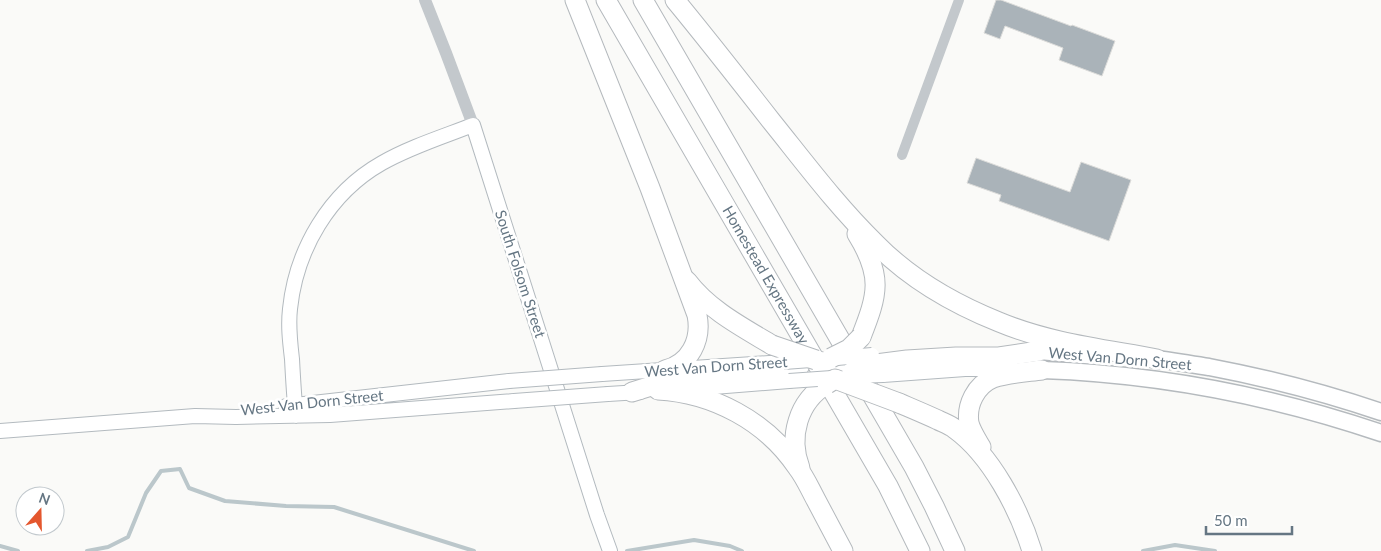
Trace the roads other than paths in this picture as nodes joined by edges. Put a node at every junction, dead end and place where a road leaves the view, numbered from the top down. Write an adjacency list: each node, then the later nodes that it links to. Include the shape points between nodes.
1 (425, 0): 7 (street, South Folsom Street)
2 (575, 0): 10 (highway)
3 (606, 0): 25 (highway, Homestead Expressway, via 884,478)
4 (644, 0): 26 (highway, Homestead Expressway, via 914,467)
5 (675, 0): 9 (highway)
6 (959, 0): 8 (street)
7 (473, 125): 19 (main road, via 380,164 343,194 316,228 300,264 290,310); 27 (main road, South Folsom Street)
8 (902, 155)
9 (842, 209): 11 (highway, via 897,263 970,310 1029,333 1063,342); 14 (highway, bridge, via 871,260 876,288 873,307 861,337 849,349)
10 (679, 267): 14 (highway, bridge, via 689,284 726,318); 15 (highway, via 697,315 698,329 688,357)
11 (1157, 359): 12 (main road, West Van Dorn Street); 20 (main road, West Van Dorn Street, via 1260,378)
12 (1041, 360): 13 (highway, via 999,357); 22 (main road, West Van Dorn Street, via 1244,395); 23 (highway, via 991,379 983,384 971,401 969,423)
13 (877, 364): 14 (main road, West Van Dorn Street, bridge); 16 (highway, bridge)
14 (801, 365): 15 (main road, West Van Dorn Street); 16 (highway); 16 (main road, West Van Dorn Street, bridge); 17 (main road, West Van Dorn Street); 18 (highway, via 770,373 664,382)
15 (664, 370): 19 (main road, West Van Dorn Street, bridge, via 508,381)
16 (844, 376): 23 (highway, bridge, via 954,428 978,451); 24 (highway, bridge, via 821,387 811,396 798,421 796,458)
17 (658, 390): 18 (main road, West Van Dorn Street); 24 (highway, via 688,394 739,413 771,437)
18 (632, 392): 19 (main road, West Van Dorn Street, bridge, via 330,415)
19 (296, 411): 21 (main road, West Van Dorn Street, via 207,414)
20 (1381, 412)
21 (0, 431)
22 (1381, 434)
23 (996, 475): 29 (highway, via 1011,500)
24 (807, 483): 28 (highway)
25 (917, 545)
26 (953, 547)
27 (610, 551)
28 (842, 551)
29 (1032, 551)

